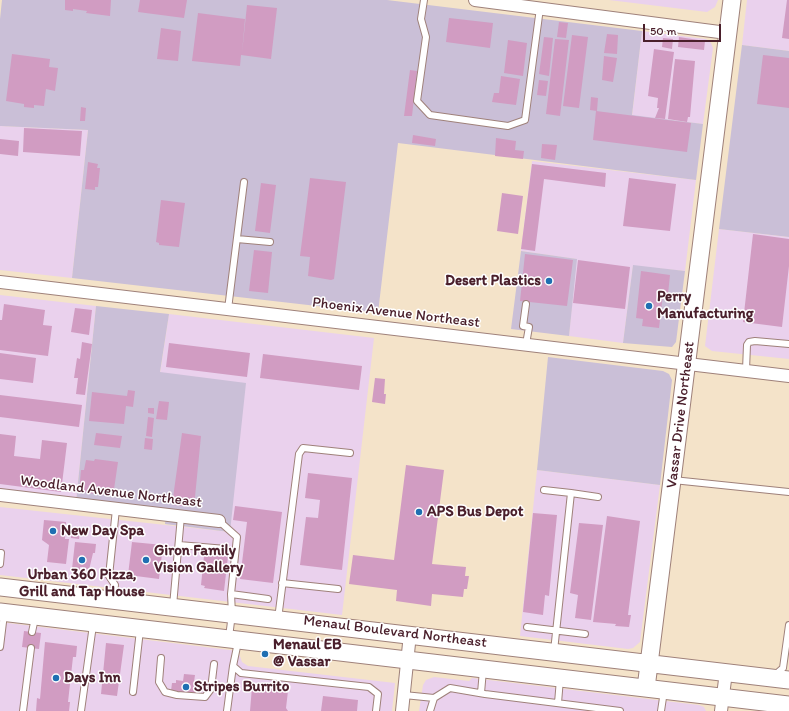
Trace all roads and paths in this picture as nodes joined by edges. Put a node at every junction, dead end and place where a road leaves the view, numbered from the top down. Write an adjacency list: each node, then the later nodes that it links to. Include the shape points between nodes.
1 (424, 0): 4 (lane, via 422,19 426,36 418,101 430,115 508,126 525,120)
2 (475, 0): 4 (street)
3 (732, 0): 5 (main road, Vassar Drive Northeast)
4 (540, 8): 5 (street)
5 (728, 33): 14 (main road, Vassar Drive Northeast)
6 (244, 182): 7 (lane)
7 (238, 238): 8 (lane); 11 (lane)
8 (270, 242)
9 (0, 282): 11 (street, Phoenix Avenue Northeast)
10 (526, 304): 12 (lane, via 523,326 530,327)
11 (228, 309): 12 (street, Phoenix Avenue Northeast)
12 (526, 344): 14 (street, Phoenix Avenue Northeast)
13 (789, 344): 15 (lane, via 749,342)
14 (688, 364): 15 (street, Phoenix Avenue Northeast); 18 (main road, Vassar Drive Northeast)
15 (746, 370): 16 (street, Phoenix Avenue Northeast)
16 (789, 376)
17 (350, 454): 31 (lane, via 303,448 298,454)
18 (673, 480): 20 (lane); 54 (main road, Vassar Drive Northeast)
19 (544, 490): 21 (lane)
20 (789, 492)
21 (571, 493): 23 (lane); 45 (lane)
22 (0, 495): 24 (street, Woodland Avenue Northeast)
23 (598, 497)
24 (116, 509): 25 (street, Woodland Avenue Northeast); 35 (lane, via 109,576 115,585)
25 (181, 516): 26 (street, Woodland Avenue Northeast); 27 (lane)
26 (219, 521): 34 (lane, via 237,537)
27 (178, 545): 28 (lane); 37 (lane)
28 (226, 549)
29 (2, 552): 30 (lane)
30 (0, 564)
31 (282, 583): 33 (lane); 40 (lane)
32 (0, 587): 35 (main road, Menaul Boulevard Northeast)
33 (338, 589)
34 (231, 594): 36 (lane); 39 (lane)
35 (113, 599): 37 (main road, Menaul Boulevard Northeast)
36 (268, 599)
37 (173, 606): 39 (main road, Menaul Boulevard Northeast)
38 (2, 612): 41 (main road, Menaul Boulevard Northeast, via 34,624); 49 (lane)
39 (232, 614): 40 (main road, Menaul Boulevard Northeast); 48 (lane)
40 (278, 619): 46 (main road, Menaul Boulevard Northeast)
41 (93, 623): 44 (main road, Menaul Boulevard Northeast); 72 (lane)
42 (789, 625): 60 (lane, via 783,668)
43 (528, 627): 45 (lane)
44 (140, 629): 48 (main road, Menaul Boulevard Northeast); 64 (lane)
45 (556, 630): 47 (lane); 51 (lane)
46 (410, 634): 51 (main road, Menaul Boulevard Northeast); 53 (street)
47 (585, 634)
48 (234, 639): 53 (main road, Menaul Boulevard Northeast); 56 (lane)
49 (0, 647)
50 (31, 648): 71 (lane)
51 (554, 651): 54 (main road, Menaul Boulevard Northeast)
52 (161, 658): 55 (lane, via 159,682 165,692 177,695 205,697 211,690)
53 (407, 659): 57 (main road, Menaul Boulevard Northeast); 66 (street)
54 (649, 663): 58 (main road, Menaul Boulevard Northeast); 62 (main road, Vassar Drive Northeast)
55 (214, 664)
56 (233, 666): 73 (lane); 74 (lane, via 240,673 370,687 378,694)
57 (483, 668): 59 (main road, Menaul Boulevard Northeast); 65 (lane)
58 (726, 672): 60 (main road, Menaul Boulevard Northeast); 69 (street)
59 (560, 678): 62 (main road, Menaul Boulevard Northeast); 68 (lane)
60 (772, 678): 61 (main road, Menaul Boulevard Northeast)
61 (789, 680)
62 (646, 688): 63 (main road, Menaul Boulevard Northeast)
63 (664, 690): 69 (main road, Menaul Boulevard Northeast); 78 (lane)
64 (133, 692)
65 (480, 693): 67 (lane, via 450,688); 68 (lane)
66 (404, 695): 67 (lane); 75 (street)
67 (434, 698): 76 (lane)
68 (558, 703): 77 (lane)
69 (722, 704): 70 (main road, Menaul Boulevard Northeast)
70 (789, 705)
71 (23, 711)
72 (81, 711)
73 (227, 711)
74 (376, 711)
75 (402, 711)
76 (430, 711)
77 (620, 711)
78 (661, 711)

